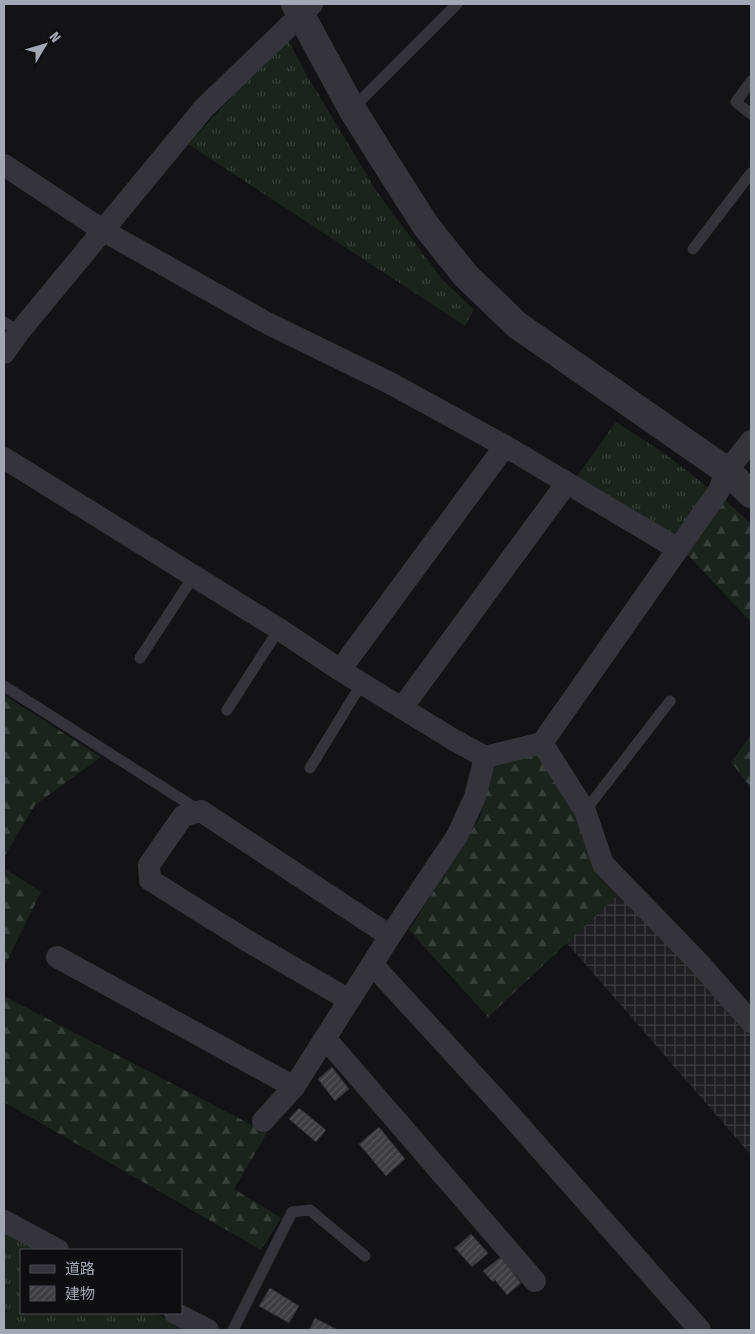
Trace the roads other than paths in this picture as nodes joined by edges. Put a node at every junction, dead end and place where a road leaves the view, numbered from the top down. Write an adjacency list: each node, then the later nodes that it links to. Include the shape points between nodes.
1 (457, 4): 4 (lane)
2 (303, 7): 4 (street); 8 (street, via 204,108)
3 (751, 81): 5 (lane, via 736,102)
4 (352, 109): 15 (street, via 426,226 466,276 517,325)
5 (751, 114)
6 (4, 166): 8 (street)
7 (751, 173): 9 (lane)
8 (104, 231): 10 (street); 13 (street, via 266,323 390,383)
9 (693, 249)
10 (11, 327): 11 (street)
11 (4, 353)
12 (751, 441): 15 (street)
13 (505, 446): 16 (street); 22 (street)
14 (4, 458): 19 (street)
15 (727, 470): 17 (street); 18 (street, via 718,492)
16 (566, 484): 18 (street); 26 (street)
17 (751, 494)
18 (678, 549): 28 (street)
19 (193, 577): 20 (street); 21 (lane)
20 (279, 629): 22 (street); 27 (lane)
21 (140, 658)
22 (340, 670): 23 (street)
23 (362, 683): 26 (street); 30 (lane)
24 (4, 686): 31 (lane)
25 (670, 701): 32 (lane)
26 (402, 708): 29 (street)
27 (227, 710)
28 (542, 743): 29 (street); 32 (street)
29 (485, 757): 33 (street, via 475,797 457,836)
30 (310, 768)
31 (201, 811): 33 (street); 36 (street, via 182,816 149,865 150,880)
32 (585, 811): 37 (street, via 603,864)
33 (390, 936): 35 (street)
34 (57, 957): 39 (street)
35 (372, 964): 36 (street); 48 (street)
36 (349, 1000): 38 (street)
37 (751, 1022)
38 (325, 1038): 39 (street); 44 (street)
39 (294, 1087): 40 (street)
40 (263, 1121)
41 (4, 1221): 42 (street)
42 (56, 1249)
43 (365, 1256): 47 (lane, via 310,1210 292,1212)
44 (535, 1281)
45 (177, 1314): 46 (street)
46 (208, 1330)
47 (233, 1330)
48 (700, 1330)

